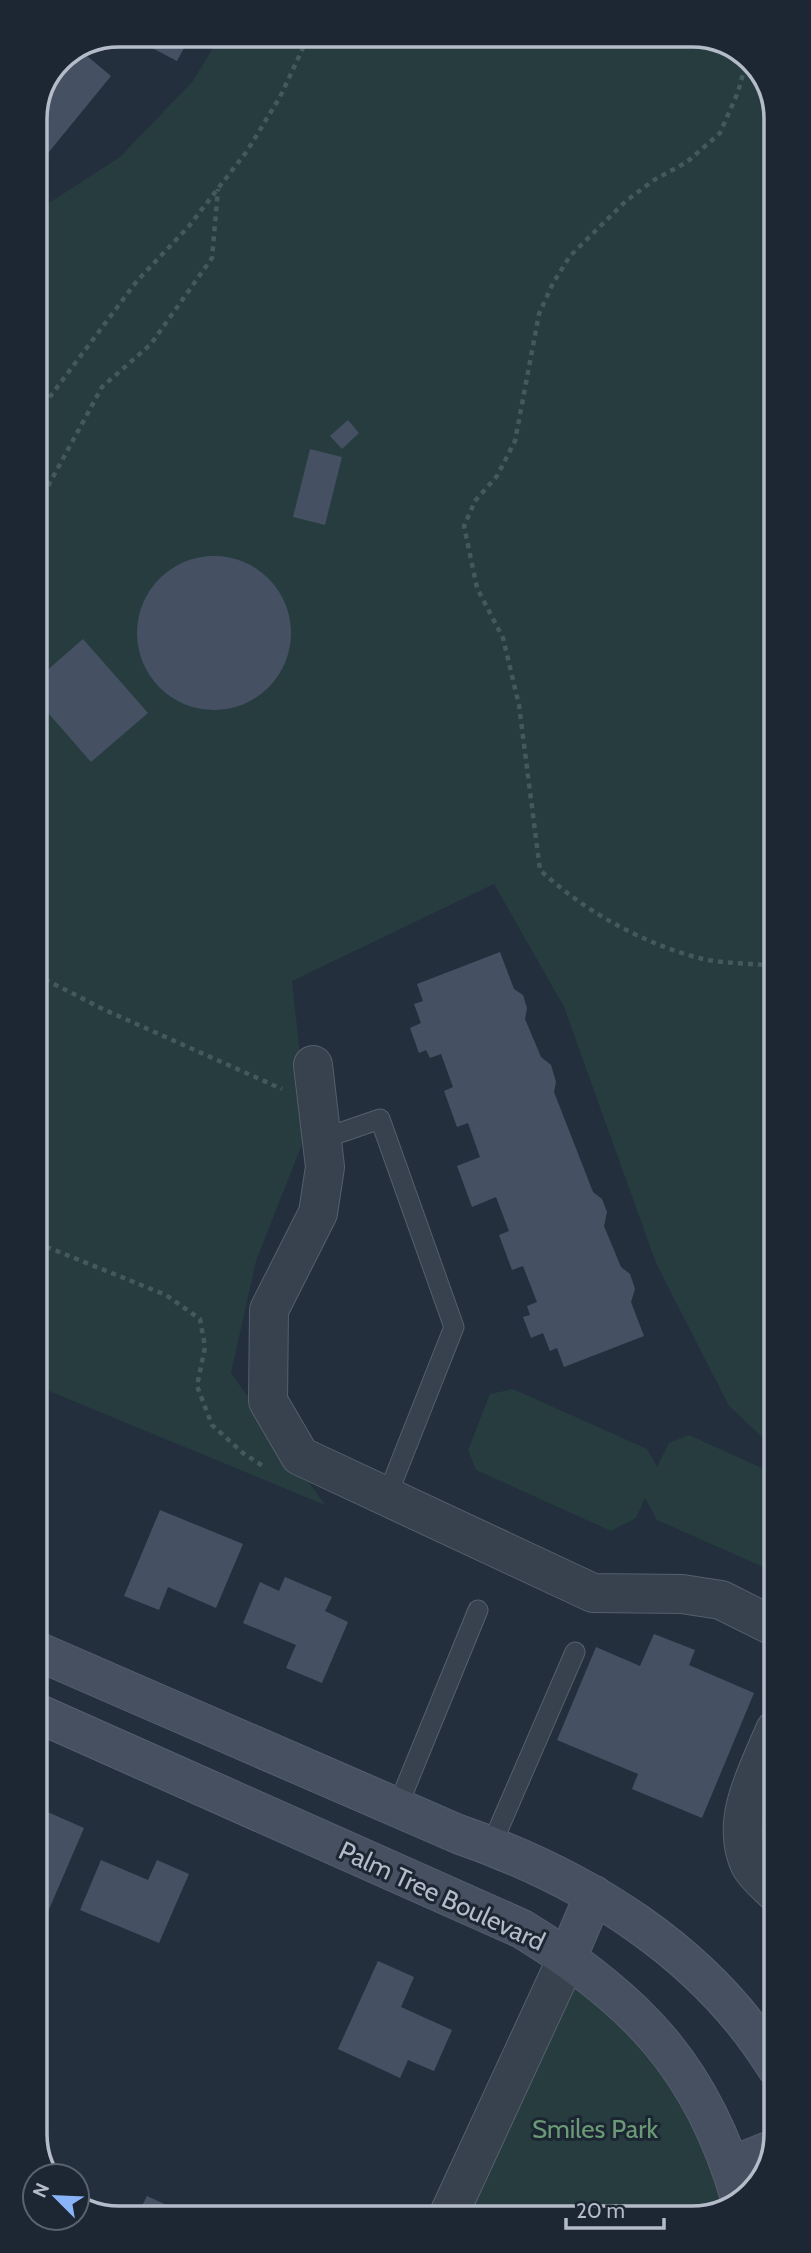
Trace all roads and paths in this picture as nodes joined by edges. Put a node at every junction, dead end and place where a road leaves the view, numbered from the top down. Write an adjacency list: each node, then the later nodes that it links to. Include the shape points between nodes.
1 (304, 47): 3 (path, via 281,97)
2 (744, 70): 6 (path, via 720,133 687,162 626,201 570,256 553,283 539,314 515,441 464,526 477,588 503,638 519,705 540,870 576,900 633,932 700,958)
3 (218, 188): 4 (path, via 137,281); 5 (path, via 212,258 151,344 102,387)
4 (47, 401)
5 (47, 488)
6 (764, 965)
7 (47, 981): 9 (path)
8 (313, 1065): 9 (street)
9 (320, 1122): 10 (street, via 325,1167 318,1213 270,1310 268,1401 300,1456); 10 (lane, via 380,1119 454,1327)
10 (387, 1496): 12 (street, via 593,1593 682,1594 721,1600)
11 (478, 1610): 17 (lane)
12 (764, 1622)
13 (575, 1652): 18 (lane)
14 (47, 1655): 17 (street)
15 (47, 1717): 21 (street, Palm Tree Boulevard, via 522,1929)
16 (764, 1758): 19 (street, via 746,1805 741,1836 751,1867)
17 (397, 1808): 18 (street)
18 (491, 1846): 20 (street)
19 (764, 1881)
20 (594, 1895): 21 (street); 22 (street, via 713,1985)
21 (568, 1956): 24 (street, Palm Tree Boulevard, via 606,1985 673,2055 700,2094); 25 (street)
22 (764, 2048)
23 (758, 2162): 24 (street)
24 (736, 2182)
25 (453, 2206)

